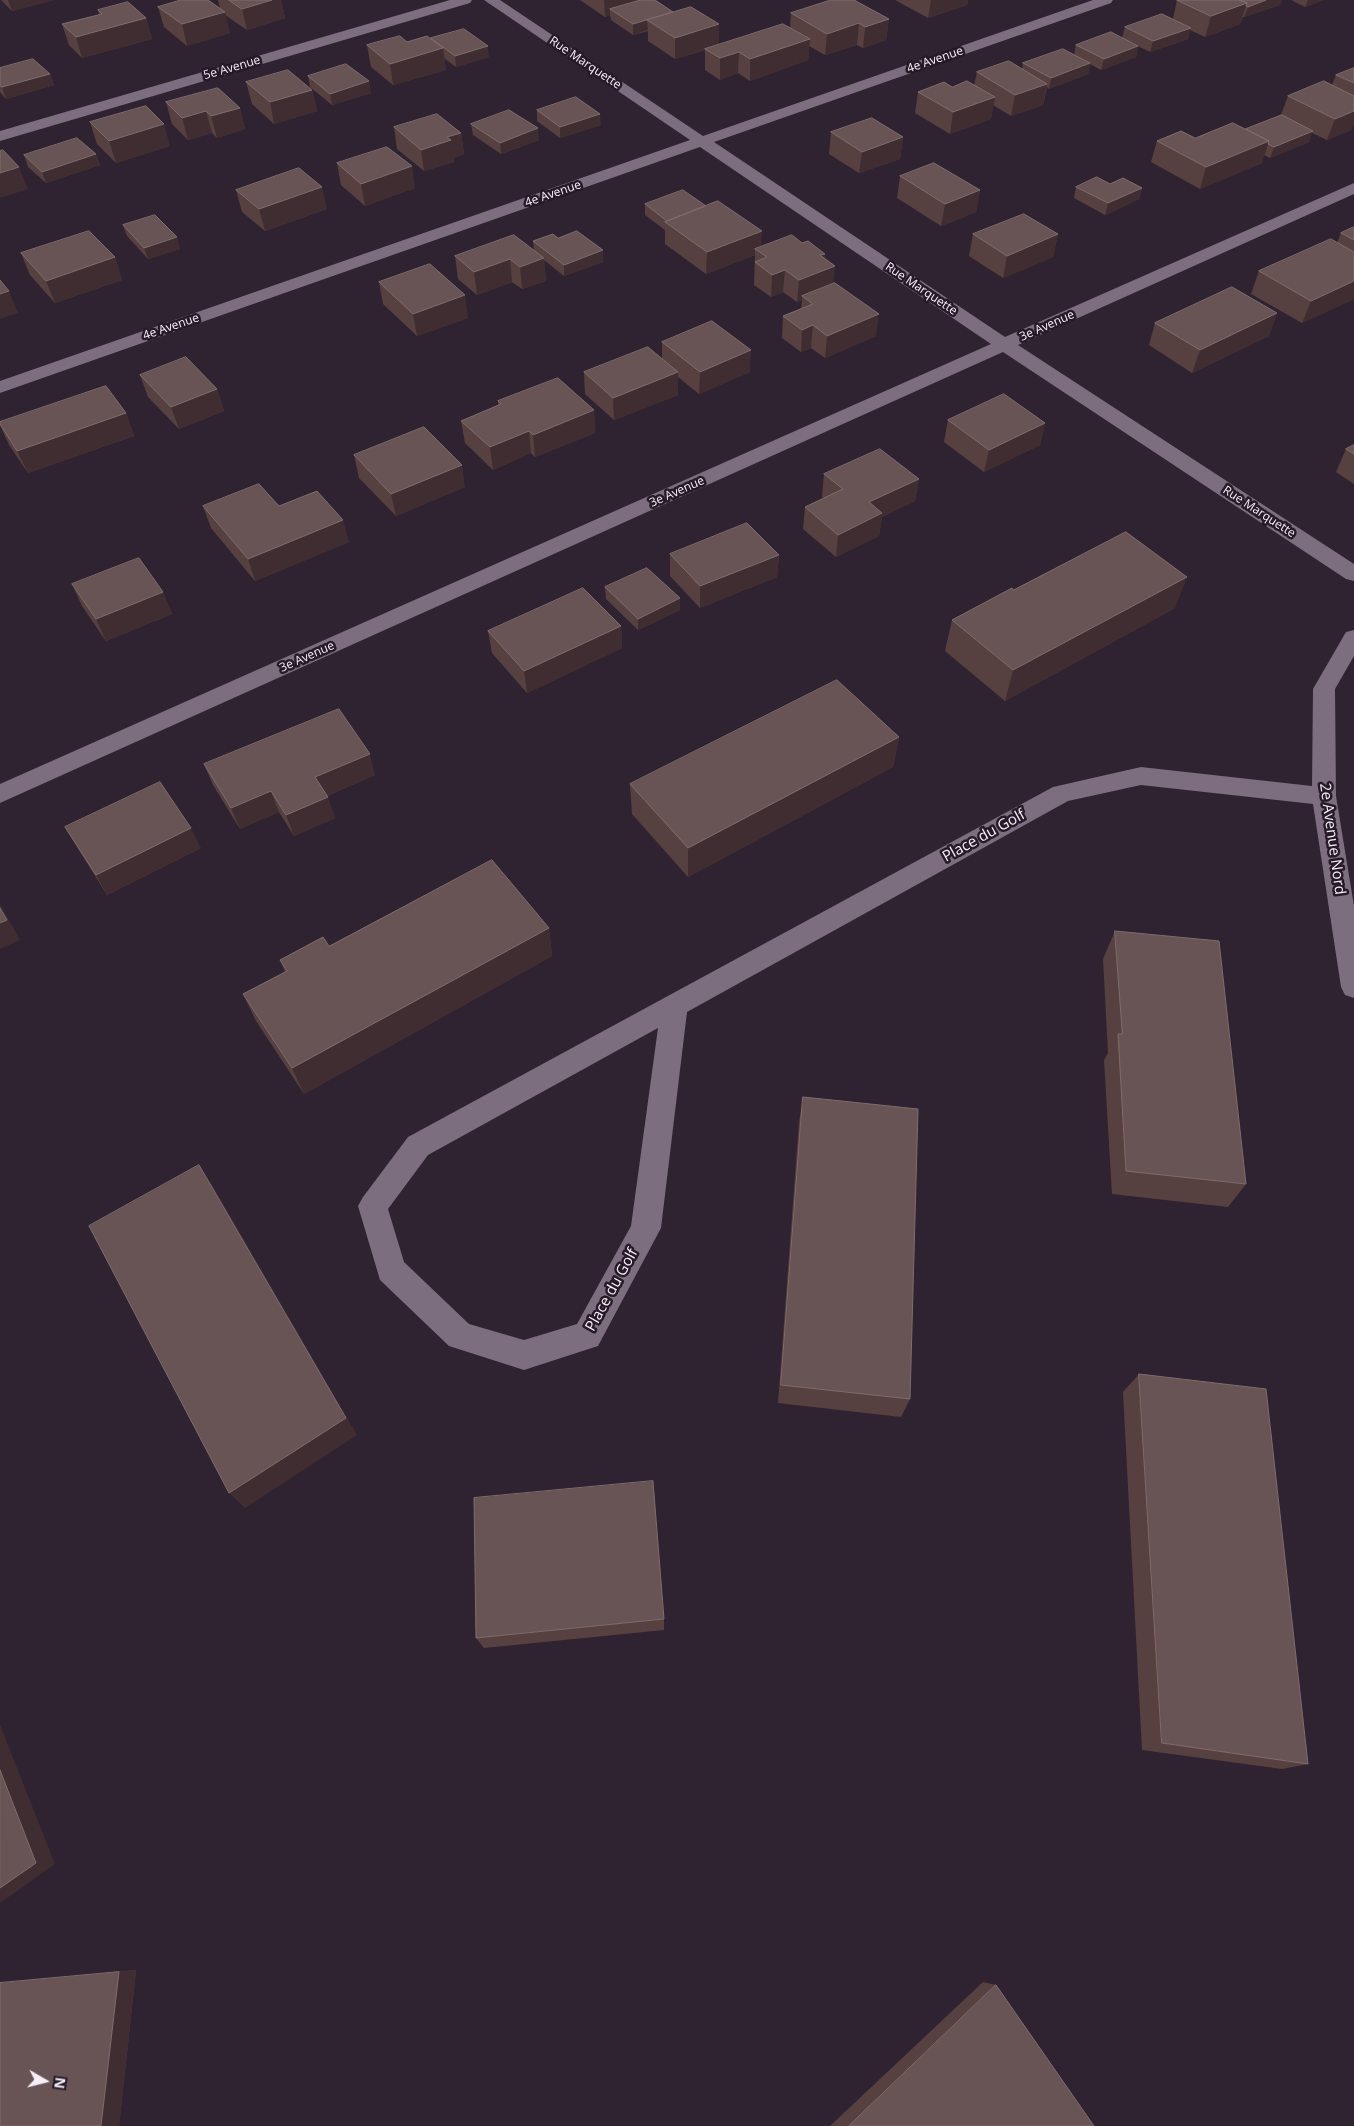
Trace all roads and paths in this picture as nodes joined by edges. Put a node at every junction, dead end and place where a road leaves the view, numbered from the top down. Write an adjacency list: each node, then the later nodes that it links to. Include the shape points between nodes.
1 (465, 0): 4 (street, 5e Avenue)
2 (491, 0): 5 (street, Rue Marquette)
3 (1106, 0): 5 (street, 4e Avenue)
4 (0, 136)
5 (702, 142): 7 (street, Rue Marquette); 8 (street, 4e Avenue)
6 (1354, 188): 7 (street, 3e Avenue)
7 (1004, 346): 9 (street, Rue Marquette); 11 (street, 3e Avenue)
8 (0, 387)
9 (1354, 574)
10 (1354, 638): 12 (street, 2e Avenue Nord, via 1324,689)
11 (0, 794)
12 (1324, 796): 13 (street, 2e Avenue Nord); 14 (street, Place du Golf, via 1141,776 1062,793)
13 (1354, 987)
14 (674, 1006): 14 (street, Place du Golf, via 418,1146 373,1206 391,1270 460,1336 524,1355 587,1336 646,1228)

